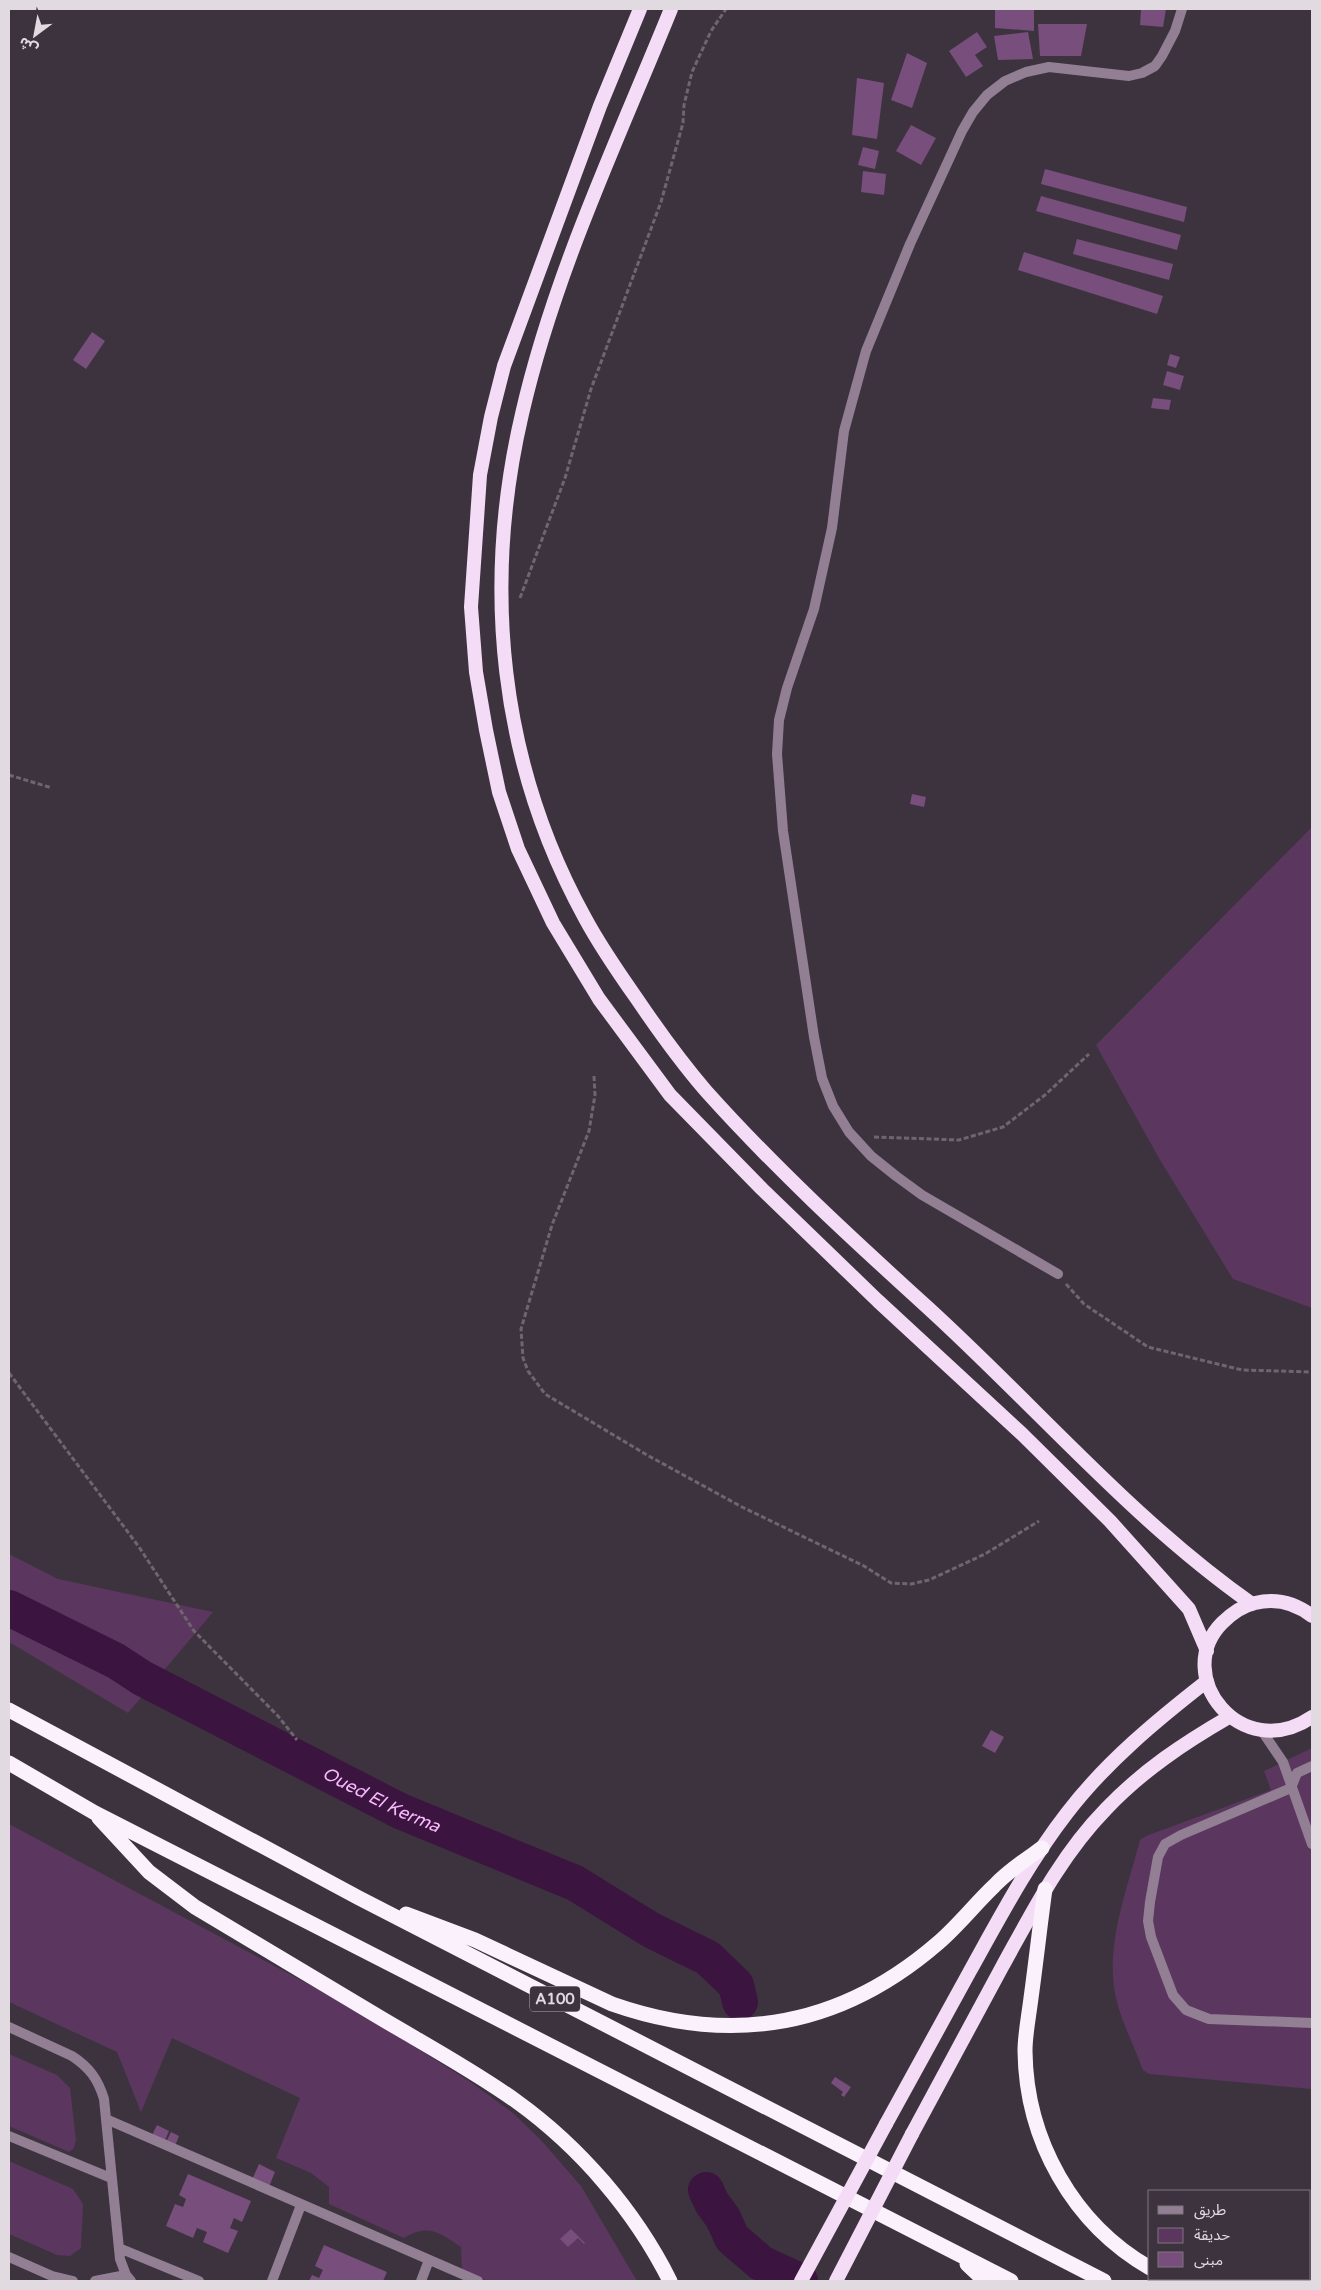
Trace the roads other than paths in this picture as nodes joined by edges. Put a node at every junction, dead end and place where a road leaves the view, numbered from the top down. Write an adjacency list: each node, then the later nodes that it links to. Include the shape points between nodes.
1 (640, 9): 7 (highway, via 600,106 504,366 480,475 471,607 476,672 500,792 518,849 553,923 599,999 670,1095 762,1189 1110,1521 1190,1609)
2 (671, 9): 5 (highway, via 558,292 523,410 512,464 505,513 500,602 502,651 518,746 550,842 582,913 608,957 664,1040 704,1088 822,1210 1118,1492 1216,1578)
3 (1182, 9): 4 (street, via 1175,31 1155,66 1129,76 1049,68 1026,72 987,94 962,131 933,189 866,351 844,431 824,569 779,720 777,754 783,831 820,1070 833,1106 849,1132 870,1156 922,1194)
4 (1058, 1274)
5 (1252, 1604): 6 (highway, via 1279,1601 1292,1604); 7 (highway, via 1219,1626)
6 (1312, 1616)
7 (1207, 1651): 8 (highway)
8 (1207, 1681): 10 (highway, via 1215,1701); 18 (highway, via 1158,1720 1111,1764 1068,1812)
9 (9, 1710): 20 (highway, A100)
10 (1230, 1717): 12 (highway); 19 (highway, via 1176,1749 1128,1787 1083,1835)
11 (1312, 1717): 12 (highway, via 1290,1729)
12 (1262, 1731): 15 (street, via 1283,1762)
13 (9, 1763): 16 (highway, A100)
14 (1312, 1766): 15 (street, via 1297,1773)
15 (1291, 1788): 17 (street); 21 (street, via 1165,1844 1158,1857 1148,1921 1173,1995 1186,2010 1209,2019)
16 (95, 1813): 28 (highway, A100); 39 (highway, via 149,1872 194,1907 490,2083 543,2122 612,2192)
17 (1312, 1844)
18 (1042, 1848): 20 (highway, via 993,1886 940,1942 889,1980 798,2018 741,2026 686,2024 612,2004 449,1928); 40 (highway, bridge, via 1006,1904)
19 (1045, 1889): 31 (highway, via 1025,2050 1029,2098 1042,2144 1064,2187 1094,2225 1130,2257); 41 (highway, bridge)
20 (359, 1898): 44 (highway, A100)
21 (1312, 2023)
22 (9, 2027): 23 (street, via 72,2056 89,2069 101,2088)
23 (106, 2118): 25 (street); 26 (street)
24 (9, 2136): 25 (street)
25 (111, 2178): 27 (street)
26 (301, 2205): 30 (street); 36 (street)
27 (119, 2248): 32 (street); 35 (street)
28 (955, 2253): 42 (highway); 43 (highway, A100)
29 (9, 2257): 33 (street, via 52,2276)
30 (429, 2260): 37 (street); 38 (street)
31 (1148, 2267)
32 (128, 2278): 34 (street)
33 (73, 2281)
34 (95, 2281)
35 (199, 2281)
36 (272, 2281)
37 (421, 2281)
38 (478, 2281)
39 (670, 2281)
40 (801, 2281)
41 (836, 2281)
42 (985, 2281)
43 (1011, 2281)
44 (1104, 2281)

